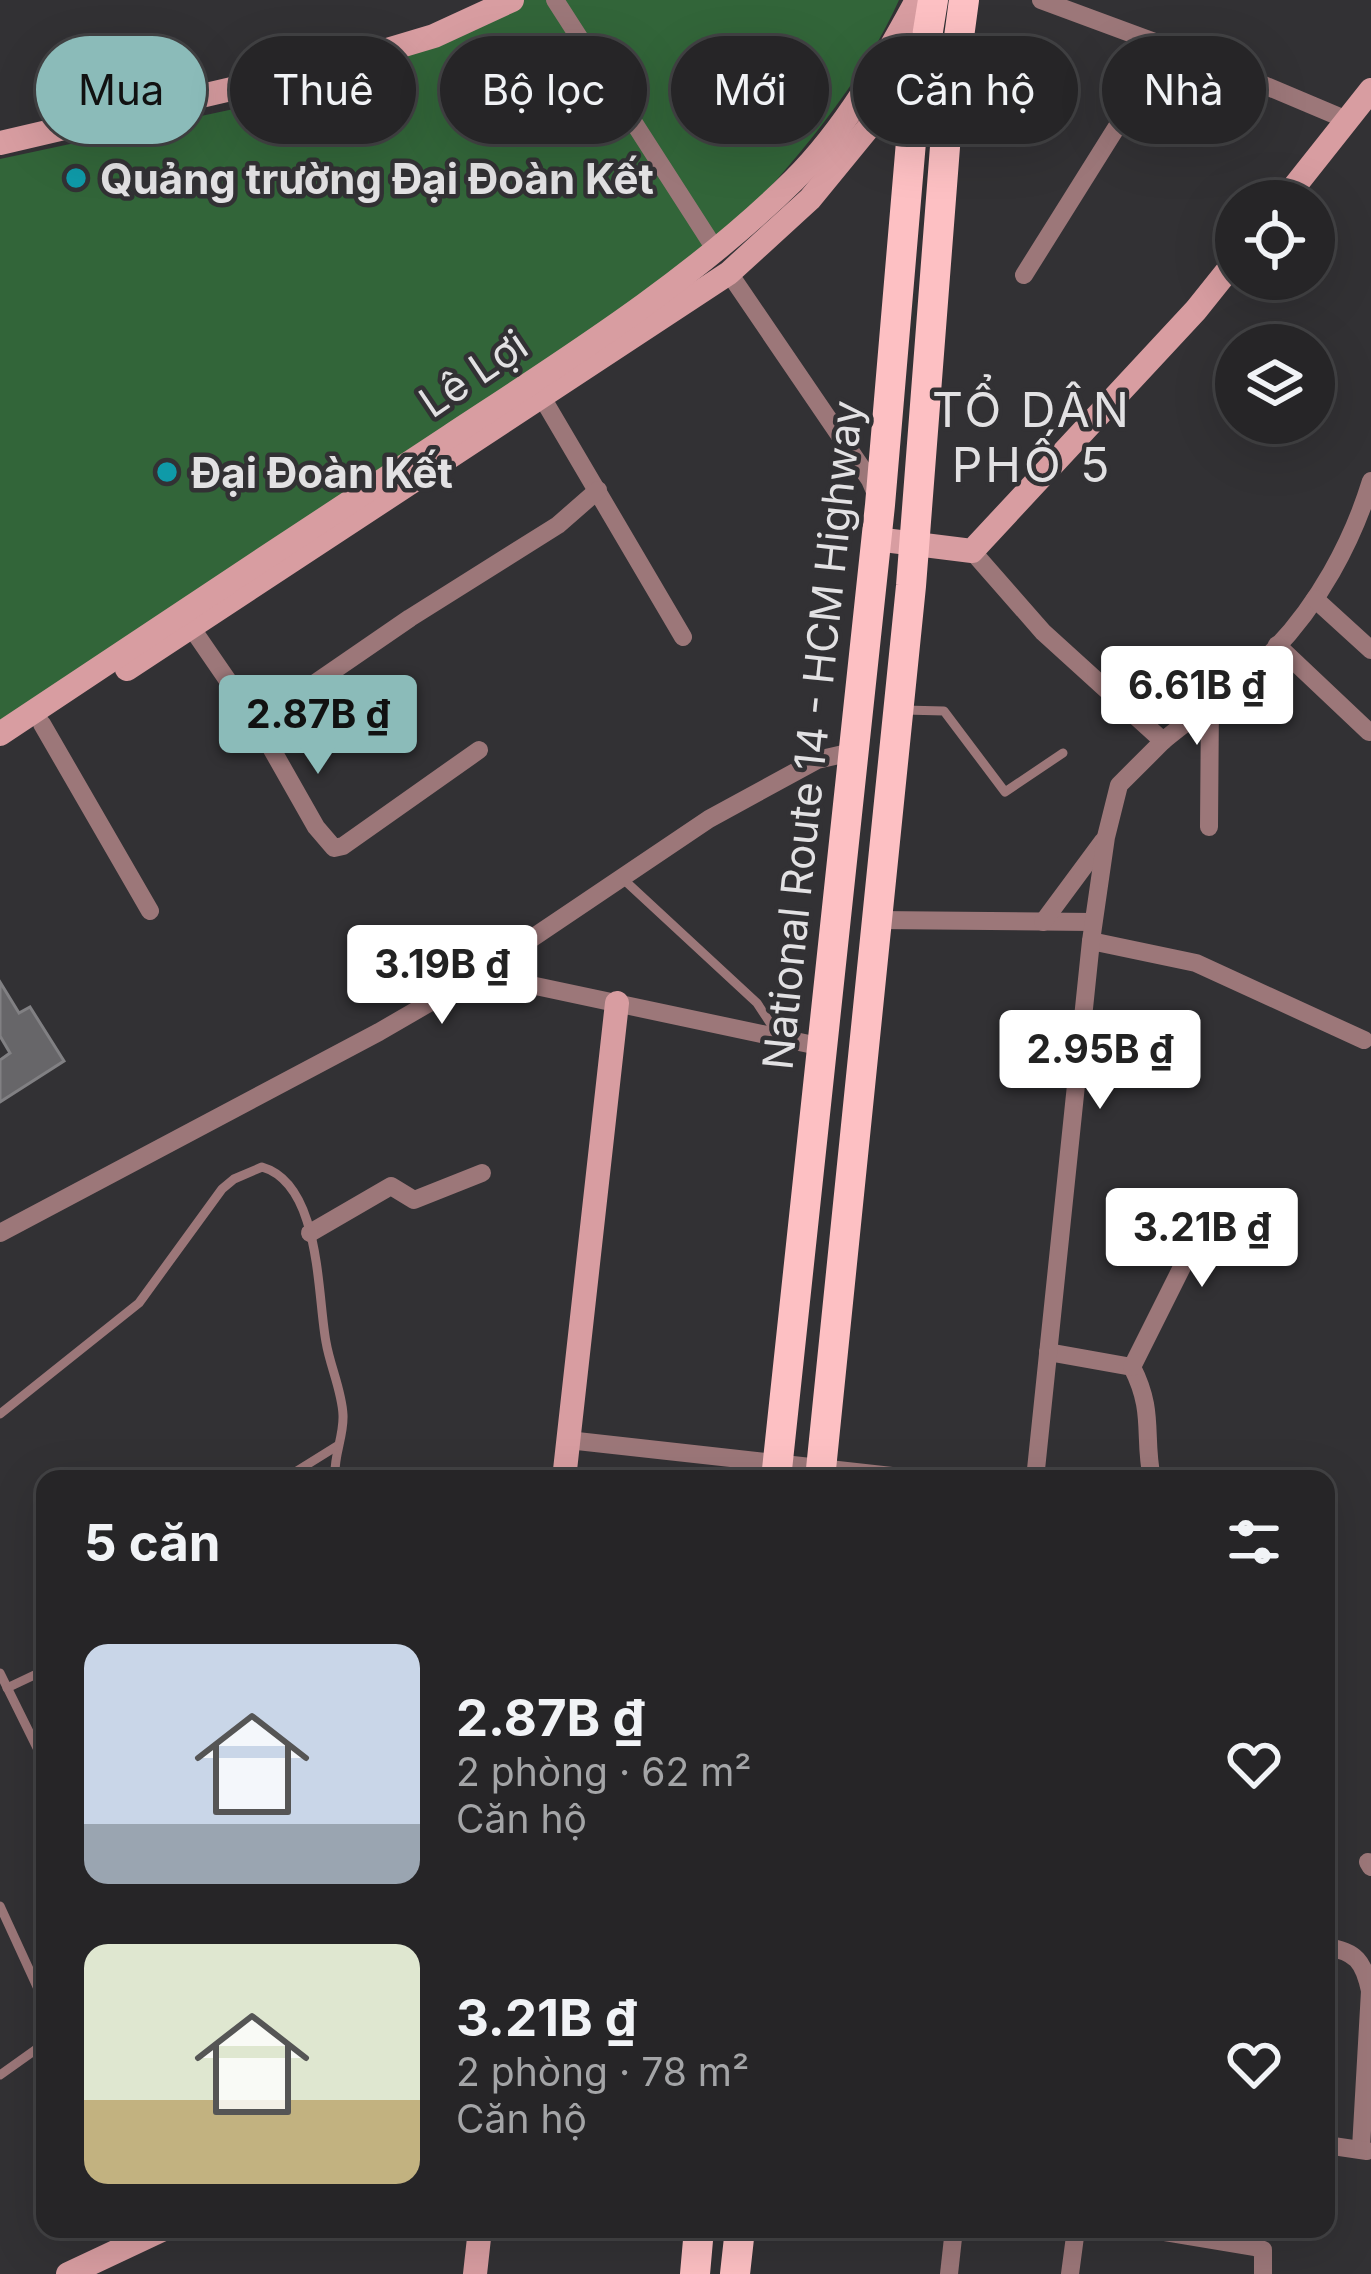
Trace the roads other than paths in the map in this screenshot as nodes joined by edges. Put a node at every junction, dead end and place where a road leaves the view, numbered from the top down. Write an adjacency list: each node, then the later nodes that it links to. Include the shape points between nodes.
1 (512, 0): 11 (street, via 434,36 347,62)
2 (555, 0): 16 (street)
3 (917, 0): 16 (street, Lê Lợi, via 819,152)
4 (1041, 0): 7 (street)
5 (953, 2): 6 (main road); 25 (main road, National Route 14 - HCM Highway)
6 (937, 36)
7 (1134, 36)
8 (1266, 89): 10 (street)
9 (1371, 90): 10 (street)
10 (1347, 121): 15 (street)
11 (0, 143)
12 (856, 144): 17 (street, via 810,200)
13 (911, 144): 23 (main road, National Route 14 - HCM Highway)
14 (1106, 144): 18 (street)
15 (1300, 180)
16 (715, 249): 28 (street, Lê Lợi)
17 (729, 273): 20 (street); 23 (street)
18 (1024, 274)
19 (1215, 286): 26 (street)
20 (543, 399): 22 (street); 28 (street)
21 (1371, 481): 27 (street)
22 (598, 490): 29 (street); 34 (street, via 558,525)
23 (880, 506): 24 (main road, National Route 14 - HCM Highway)
24 (876, 539): 25 (street); 40 (main road, National Route 14 - HCM Highway)
25 (914, 544): 26 (street); 33 (main road, National Route 14 - HCM Highway)
26 (973, 551): 38 (street, via 1043,632)
27 (1315, 599): 30 (street); 31 (street)
28 (186, 620): 34 (street); 35 (street); 37 (street, Lê Lợi)
29 (682, 637)
30 (1277, 645): 32 (street); 36 (street)
31 (1371, 650)
32 (1210, 702): 38 (street); 43 (street)
33 (898, 710): 42 (lane, via 944,711 1005,792); 47 (main road, National Route 14 - HCM Highway)
34 (256, 723): 39 (street, via 334,848)
35 (42, 724): 41 (street); 46 (street)
36 (1369, 732)
37 (0, 734)
38 (1163, 742): 44 (street, via 1119,785)
39 (479, 750)
40 (852, 752): 45 (street, via 817,760 709,819); 54 (main road, National Route 14 - HCM Highway)
41 (0, 753)
42 (1063, 753)
43 (1209, 827)
44 (1106, 837): 48 (street); 49 (street)
45 (622, 878): 50 (street); 52 (lane, via 766,1012)
46 (150, 910)
47 (876, 920): 48 (street); 69 (main road, National Route 14 - HCM Highway)
48 (1043, 922): 49 (street)
49 (1092, 932): 53 (street, via 1196,963); 59 (street)
50 (479, 974): 51 (street); 57 (street)
51 (617, 1003): 52 (street); 62 (street)
52 (780, 1038): 54 (street)
53 (1364, 1040)
54 (823, 1047): 68 (main road, National Route 14 - HCM Highway)
55 (482, 1173): 58 (street, via 414,1200 391,1186)
56 (1169, 1223): 60 (street, via 1190,1251)
57 (0, 1233)
58 (310, 1233): 61 (lane, via 293,1193 269,1169 233,1179 151,1291); 63 (lane, via 343,1408)
59 (1048, 1352): 60 (street); 70 (street)
60 (1132, 1367): 71 (street, via 1149,1411)
61 (0, 1414)
62 (568, 1440): 66 (street); 67 (street)
63 (337, 1446): 64 (lane); 65 (lane)
64 (298, 1470)
65 (336, 1470)
66 (565, 1470)
67 (770, 1470)
68 (777, 1470)
69 (820, 1470)
70 (1037, 1470)
71 (1150, 1470)
72 (0, 1672): 74 (lane)
73 (36, 1674): 74 (lane)
74 (8, 1688): 75 (lane)
75 (13, 1700): 76 (lane); 77 (lane)
76 (0, 1706)
77 (36, 1747)
78 (0, 1906): 80 (lane)
79 (1335, 1948): 84 (street, via 1366,1969 1370,1991)
80 (36, 1984)
81 (36, 2049): 82 (lane)
82 (0, 2075)
83 (1335, 2146): 84 (street)
84 (1366, 2151)
85 (145, 2238): 92 (street)
86 (479, 2238): 93 (street)
87 (699, 2238): 94 (main road)
88 (739, 2238): 95 (main road)
89 (953, 2238): 96 (street)
90 (1075, 2238): 97 (street)
91 (1202, 2238): 98 (street, via 1255,2247 1266,2258)
92 (68, 2274)
93 (475, 2274)
94 (695, 2274)
95 (735, 2274)
96 (950, 2274)
97 (1070, 2274)
98 (1263, 2274)

